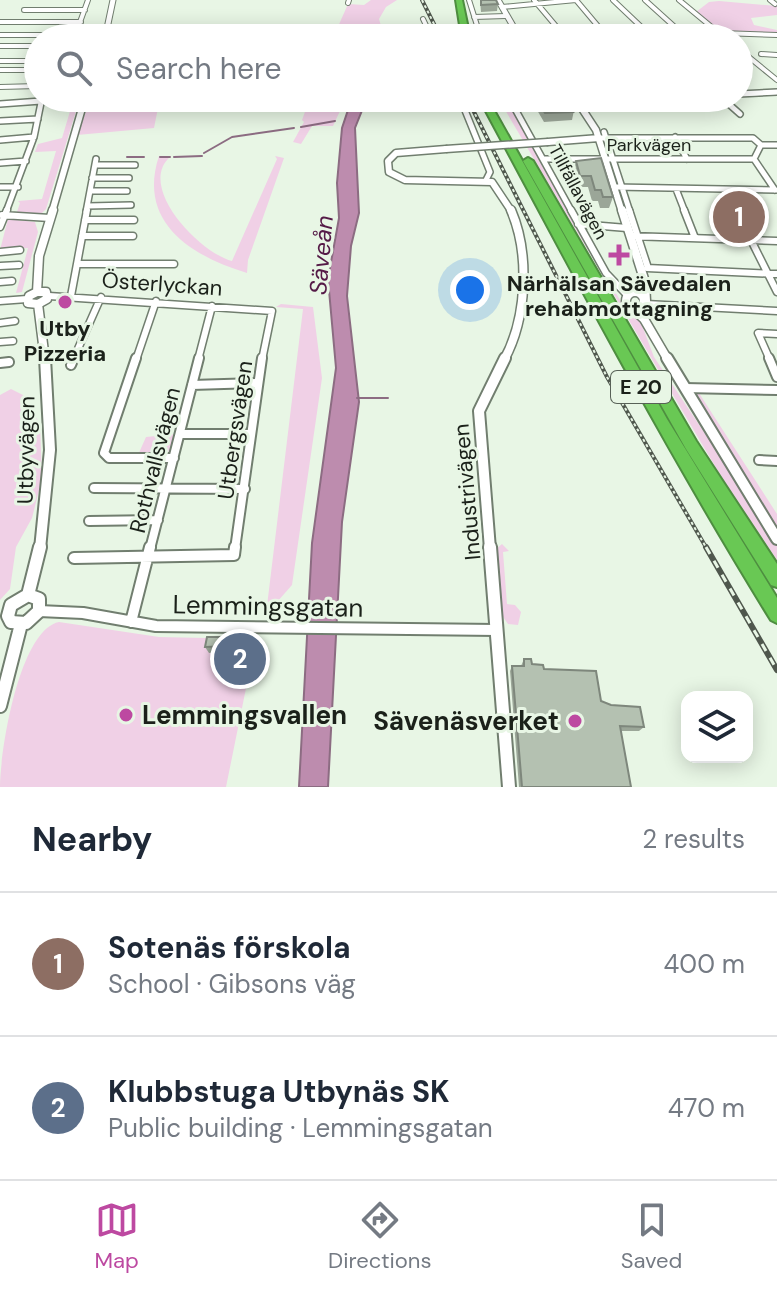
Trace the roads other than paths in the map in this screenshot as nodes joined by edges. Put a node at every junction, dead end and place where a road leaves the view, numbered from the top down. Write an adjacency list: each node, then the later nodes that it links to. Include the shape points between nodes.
1 (88, 0): 16 (street)
2 (113, 0): 22 (street)
3 (452, 0): 24 (highway)
4 (459, 0): 25 (highway)
5 (498, 0): 14 (street)
6 (576, 0): 12 (street); 29 (street)
7 (613, 0): 30 (street)
8 (645, 0): 31 (street)
9 (679, 0): 32 (street)
10 (770, 0): 13 (street)
11 (469, 1): 18 (street)
12 (536, 2): 14 (street); 28 (street)
13 (775, 4)
14 (502, 7): 17 (street)
15 (24, 10): 16 (street)
16 (85, 10): 21 (street)
17 (506, 16): 18 (street); 27 (street)
18 (474, 17): 26 (street)
19 (423, 19): 23 (street)
20 (0, 22): 21 (street)
21 (81, 22)
22 (108, 24)
23 (425, 24)
24 (456, 24)
25 (463, 24)
26 (476, 24)
27 (511, 24)
28 (554, 24)
29 (596, 24)
30 (638, 24)
31 (672, 24)
32 (708, 24)
33 (753, 34): 34 (street)
34 (777, 35)
35 (0, 37): 36 (street); 37 (street)
36 (24, 37)
37 (24, 38)
38 (0, 46): 39 (street)
39 (24, 46)
40 (761, 54): 41 (street)
41 (777, 55)
42 (0, 61): 43 (street)
43 (24, 61)
44 (753, 61): 47 (street)
45 (0, 70): 46 (street)
46 (24, 70)
47 (777, 80)
48 (24, 86): 49 (street)
49 (0, 87)
50 (777, 92): 51 (street)
51 (753, 93)
52 (24, 102): 53 (street)
53 (0, 104)
54 (39, 112): 63 (street)
55 (81, 112): 91 (street)
56 (466, 112): 80 (street, Industrivägen, via 490,172)
57 (491, 112): 156 (highway, E 20, via 715,518)
58 (501, 112): 153 (highway, E 20, via 691,445)
59 (517, 112): 72 (street, Tillfällavägen)
60 (585, 112): 65 (street)
61 (738, 112): 62 (street)
62 (740, 114)
63 (38, 119): 64 (street); 66 (street)
64 (0, 121)
65 (603, 136): 67 (street); 71 (street); 80 (street, bridge, via 396,153 389,158 389,172 405,180)
66 (34, 137): 68 (street); 75 (street)
67 (675, 137): 69 (street, via 753,138); 73 (street)
68 (0, 140)
69 (761, 145): 70 (street); 74 (street)
70 (777, 145)
71 (610, 158): 72 (street, Parkvägen); 73 (street, Parkvägen); 83 (street)
72 (543, 159): 94 (street, Tillfällavägen)
73 (687, 159): 74 (street, Parkvägen)
74 (754, 159): 85 (street)
75 (26, 161): 76 (street); 82 (street)
76 (0, 163)
77 (135, 165): 78 (street, via 95,162)
78 (92, 178): 79 (street); 86 (street)
79 (129, 178)
80 (486, 180): 160 (street, Industrivägen, via 496,185 509,210 523,261 512,344 479,411)
81 (0, 187): 82 (street)
82 (18, 187): 90 (street)
83 (618, 187): 84 (street); 96 (street); 96 (street)
84 (676, 189): 85 (street); 99 (street)
85 (776, 190)
86 (90, 191): 87 (street); 89 (street)
87 (127, 191)
88 (131, 205): 89 (street)
89 (88, 206): 92 (street)
90 (3, 215): 91 (street); 95 (street)
91 (50, 218): 114 (street, via 39,256)
92 (85, 220): 93 (street); 97 (street)
93 (134, 220)
94 (578, 224): 96 (street); 116 (street, Tillfällavägen, via 611,280)
95 (0, 227)
96 (632, 234): 99 (street); 108 (street)
97 (82, 236): 98 (street); 104 (street)
98 (133, 236)
99 (695, 238): 100 (street)
100 (751, 240): 101 (street); 109 (street)
101 (777, 241)
102 (20, 250): 103 (street)
103 (0, 252)
104 (78, 264): 105 (street); 118 (street)
105 (174, 264)
106 (19, 265): 107 (street)
107 (0, 266)
108 (645, 268): 109 (street); 113 (street)
109 (768, 273): 110 (street); 115 (street)
110 (777, 274)
111 (12, 281): 112 (street)
112 (0, 282)
113 (645, 284): 116 (street); 123 (street)
114 (37, 292): 117 (street); 122 (street)
115 (777, 292)
116 (630, 294): 123 (street); 125 (street, via 624,301)
117 (49, 296): 118 (street, Österlyckan); 122 (street)
118 (71, 296): 119 (street, Österlyckan)
119 (101, 297): 121 (street, Österlyckan); 134 (street)
120 (0, 301): 122 (street)
121 (156, 301): 124 (street, Österlyckan); 142 (street, via 104,453 109,458)
122 (32, 302): 154 (street, Utbyvägen, via 47,384 50,460)
123 (645, 304): 125 (street); 127 (street); 128 (street)
124 (212, 306): 126 (street, Österlyckan); 137 (street, Rothvallsvägen)
125 (631, 307): 128 (street)
126 (272, 310): 136 (street, Utbergsvägen)
127 (777, 311)
128 (644, 319): 138 (street)
129 (15, 321): 130 (street)
130 (0, 323)
131 (777, 334): 135 (street, via 758,333)
132 (13, 341): 133 (street)
133 (0, 342)
134 (71, 365)
135 (777, 377)
136 (257, 383): 137 (street); 141 (street, Utbergsvägen)
137 (192, 385): 140 (street, Rothvallsvägen)
138 (683, 389): 139 (street); 150 (street)
139 (777, 390)
140 (181, 434): 141 (street); 142 (street, Rothvallsvägen)
141 (250, 434): 147 (street, Utbergsvägen)
142 (174, 458): 146 (street, Rothvallsvägen)
143 (759, 460): 144 (street)
144 (777, 461)
145 (94, 488): 146 (street)
146 (166, 488): 147 (street); 148 (street, Rothvallsvägen)
147 (245, 489): 151 (street, Utbergsvägen, via 234,555)
148 (158, 520): 149 (street); 151 (street, Rothvallsvägen)
149 (89, 521)
150 (777, 539)
151 (149, 556): 152 (street); 158 (street, Rothvallsvägen)
152 (74, 558)
153 (777, 579)
154 (28, 595): 155 (street, via 39,599); 157 (street, via 14,601)
155 (39, 611): 158 (street, Lemmingsgatan); 159 (street)
156 (777, 614)
157 (4, 618): 159 (street)
158 (131, 622): 160 (street, Lemmingsgatan)
159 (21, 624): 161 (street)
160 (497, 630): 162 (street, Industrivägen)
161 (0, 706)
162 (509, 787)

